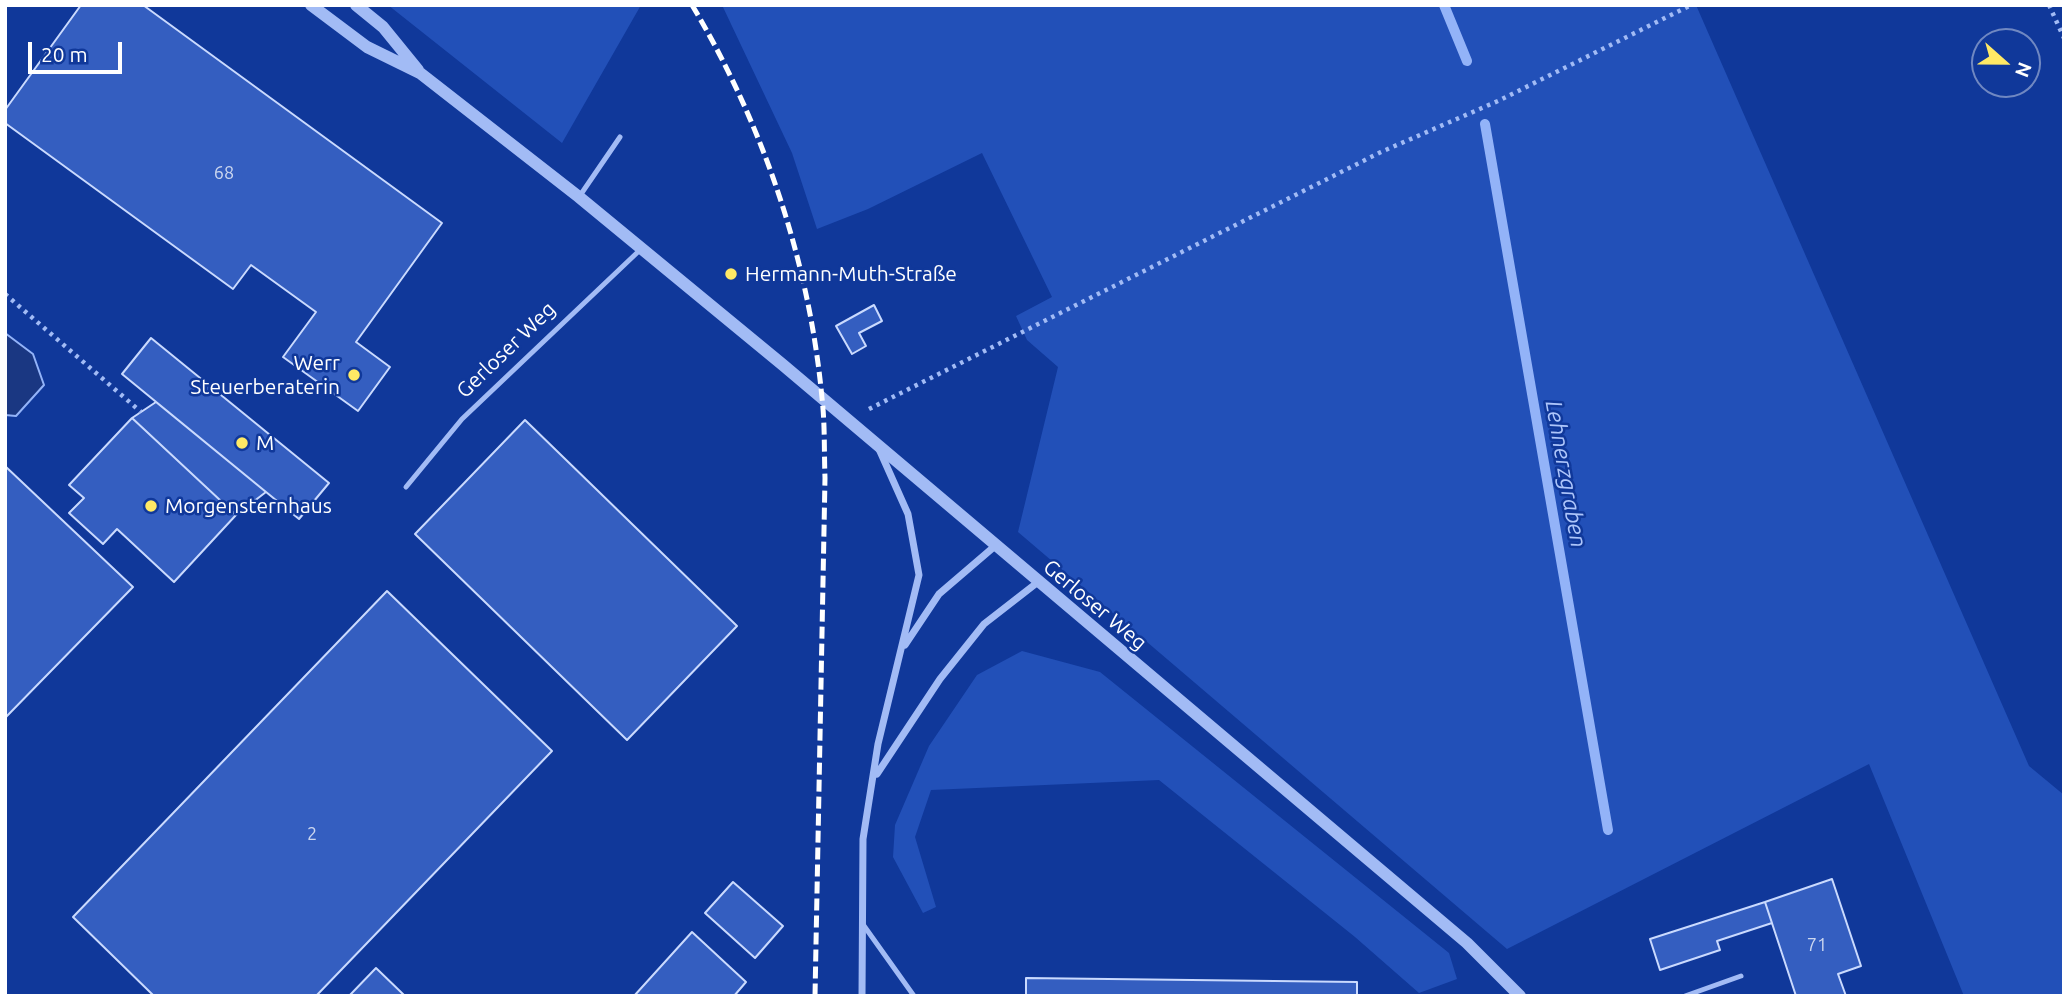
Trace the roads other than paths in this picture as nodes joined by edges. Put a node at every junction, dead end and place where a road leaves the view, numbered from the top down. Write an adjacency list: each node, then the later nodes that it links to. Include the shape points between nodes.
1 (311, 5): 3 (street, Gerloser Weg, via 367,47)
2 (356, 5): 3 (street, Gerloser Weg, via 383,27)
3 (420, 73): 5 (street, Gerloser Weg)
4 (620, 137): 5 (lane)
5 (579, 197): 6 (street, Gerloser Weg)
6 (641, 249): 7 (street, Gerloser Weg); 8 (lane, Gerloser Weg, via 462,419)
7 (878, 446): 9 (street, Gerloser Weg); 11 (street, via 908,514 919,575)
8 (406, 487)
9 (995, 546): 10 (street, Gerloser Weg); 11 (street, via 939,594)
10 (1038, 582): 12 (street, via 984,625 940,679); 17 (street, Gerloser Weg, via 1446,925)
11 (902, 649): 12 (street)
12 (874, 778): 13 (street, via 863,838)
13 (862, 923): 15 (street); 16 (lane)
14 (1741, 976): 18 (lane)
15 (862, 996)
16 (914, 996)
17 (1520, 996)
18 (1685, 996)

